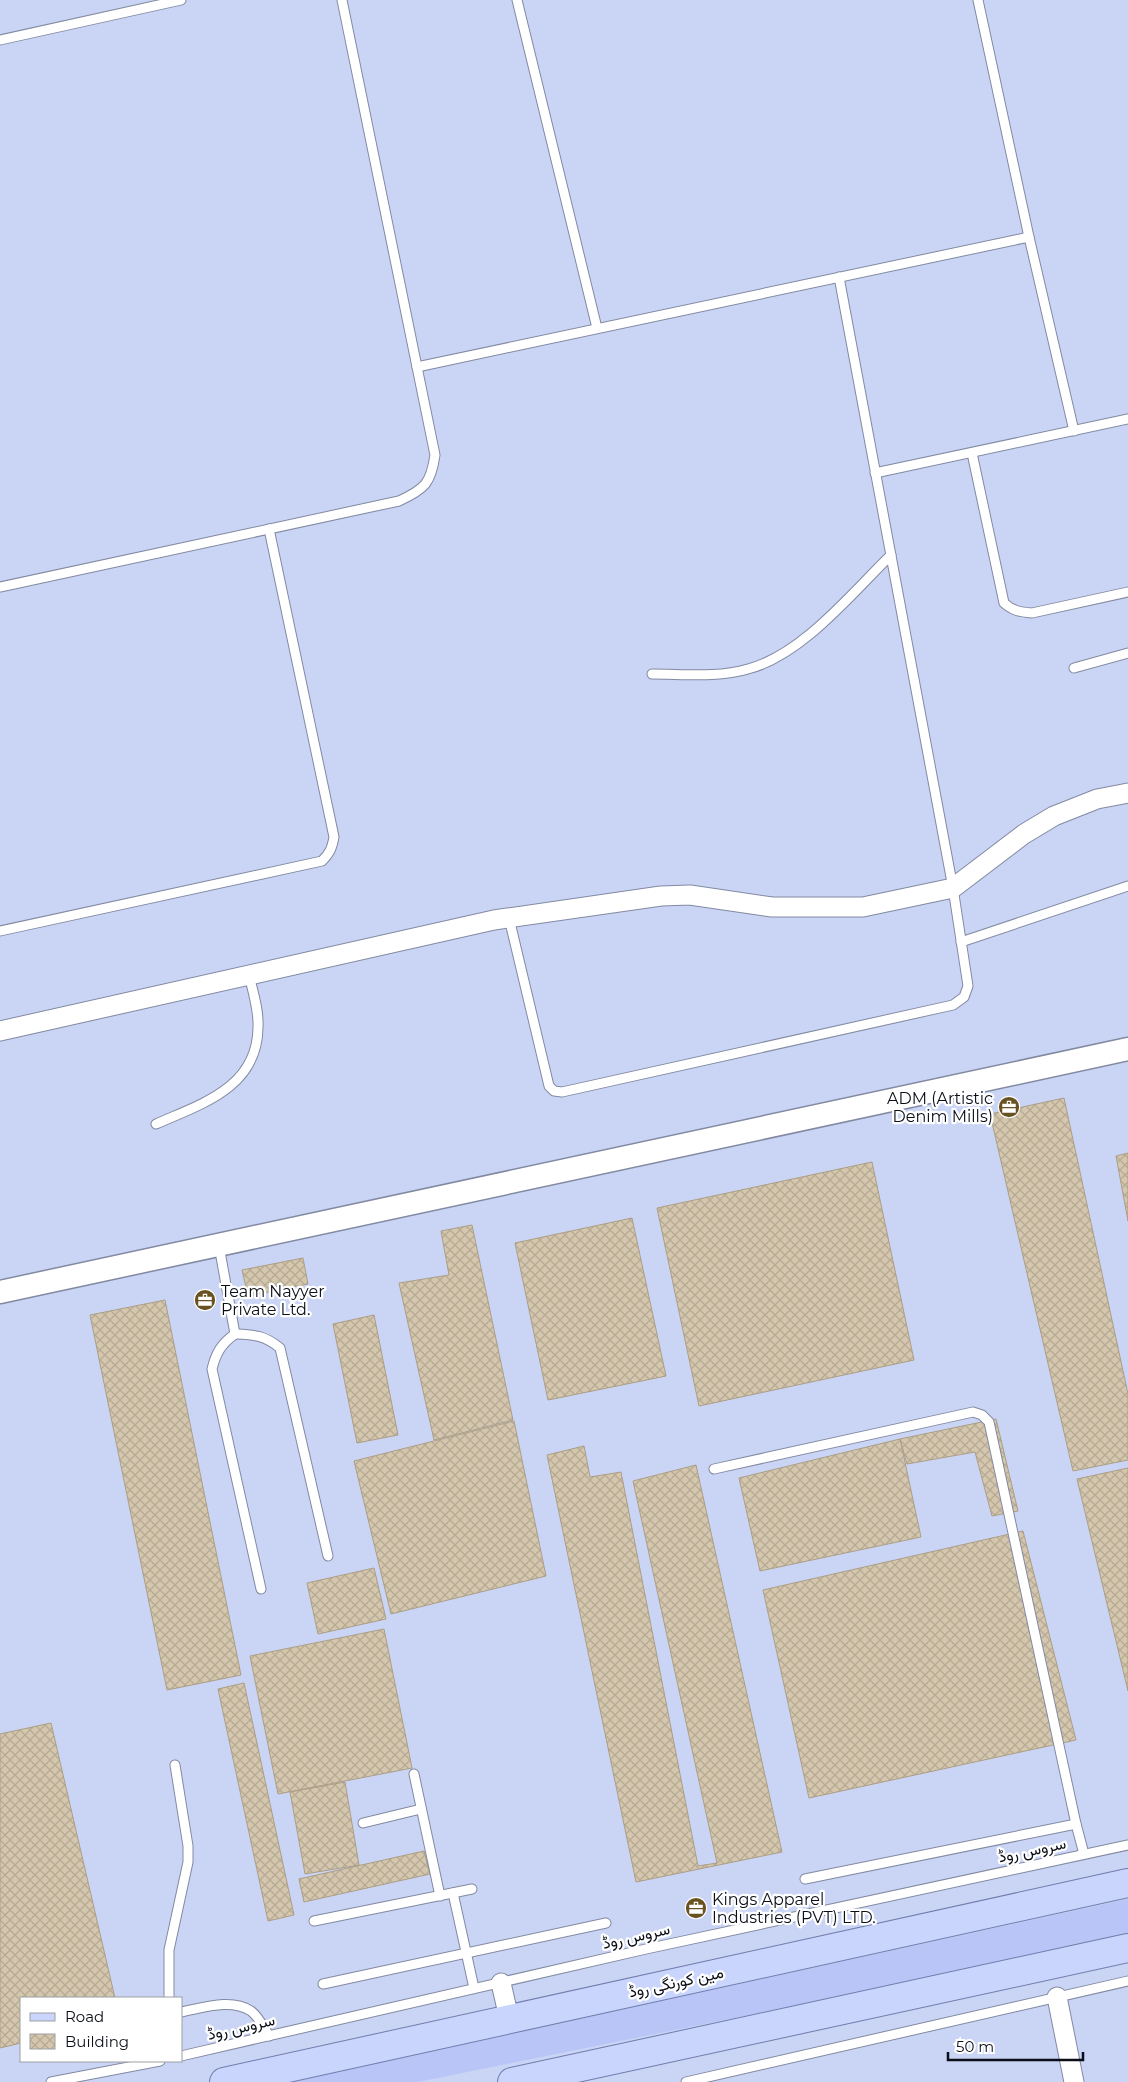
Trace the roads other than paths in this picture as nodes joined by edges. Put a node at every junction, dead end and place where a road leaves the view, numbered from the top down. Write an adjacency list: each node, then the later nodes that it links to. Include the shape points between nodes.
1 (181, 0): 5 (lane)
2 (342, 0): 9 (lane)
3 (517, 0): 8 (lane)
4 (978, 0): 6 (lane)
5 (0, 40)
6 (1029, 237): 7 (lane); 11 (lane)
7 (838, 277): 8 (lane); 13 (lane)
8 (597, 328): 9 (lane)
9 (417, 367): 14 (lane, via 435,455 432,474 418,492 399,501)
10 (1128, 420): 11 (lane)
11 (1074, 431): 12 (lane)
12 (972, 453): 13 (lane); 17 (lane, via 1004,603 1016,611 1032,614)
13 (875, 474): 15 (lane)
14 (269, 529): 16 (lane); 25 (lane, via 334,837 328,855 322,861)
15 (891, 555): 20 (lane, via 804,641 781,656 749,669 719,674); 23 (lane)
16 (0, 587)
17 (1128, 592)
18 (1128, 654): 19 (lane)
19 (1074, 668)
20 (652, 674)
21 (1128, 793): 23 (street, via 1096,800 1054,816 1024,834)
22 (1128, 886): 26 (lane)
23 (953, 888): 24 (street, via 863,907 772,907 690,895 661,896); 26 (lane)
24 (509, 918): 26 (lane, via 549,1086 562,1092 954,1005 964,996 968,986); 27 (street)
25 (0, 931)
26 (961, 942)
27 (249, 975): 28 (street); 30 (lane, via 258,1029 252,1058 237,1082 209,1101)
28 (0, 1031)
29 (1128, 1048): 31 (street)
30 (156, 1124)
31 (218, 1243): 32 (street); 33 (lane)
32 (0, 1292)
33 (235, 1334): 35 (lane, via 269,1339 280,1348); 36 (lane, via 223,1342 212,1369)
34 (714, 1469): 41 (lane, via 973,1412 986,1419 996,1447)
35 (328, 1556)
36 (261, 1589)
37 (175, 1765): 57 (lane, via 188,1862 169,1950)
38 (414, 1774): 39 (lane)
39 (421, 1810): 40 (lane); 48 (lane)
40 (363, 1823)
41 (1076, 1824): 43 (lane); 44 (lane)
42 (1128, 1845): 43 (lane, سروس روڈ)
43 (1084, 1854): 54 (lane, سروس روڈ)
44 (805, 1879)
45 (1128, 1883): 60 (main road, مین کورنگی روڈ)
46 (472, 1889): 47 (lane)
47 (453, 1893): 48 (lane); 52 (lane)
48 (440, 1896): 49 (lane)
49 (314, 1921)
50 (606, 1923): 52 (lane)
51 (1128, 1948): 64 (main road)
52 (466, 1953): 55 (lane); 56 (lane)
53 (1128, 1981): 58 (lane)
54 (501, 1983): 56 (lane, سروس روڈ); 60 (street)
55 (323, 1984)
56 (474, 1988): 61 (lane, سروس روڈ)
57 (169, 1997)
58 (1057, 1997): 67 (lane); 68 (street)
59 (182, 2012): 61 (lane, via 228,2004 241,2006 252,2012)
60 (510, 2018): 66 (main road, مین کورنگی روڈ)
61 (269, 2036): 62 (lane, سروس روڈ)
62 (182, 2056)
63 (155, 2062): 65 (lane)
64 (521, 2081)
65 (51, 2082)
66 (224, 2082)
67 (686, 2082)
68 (1074, 2082)

